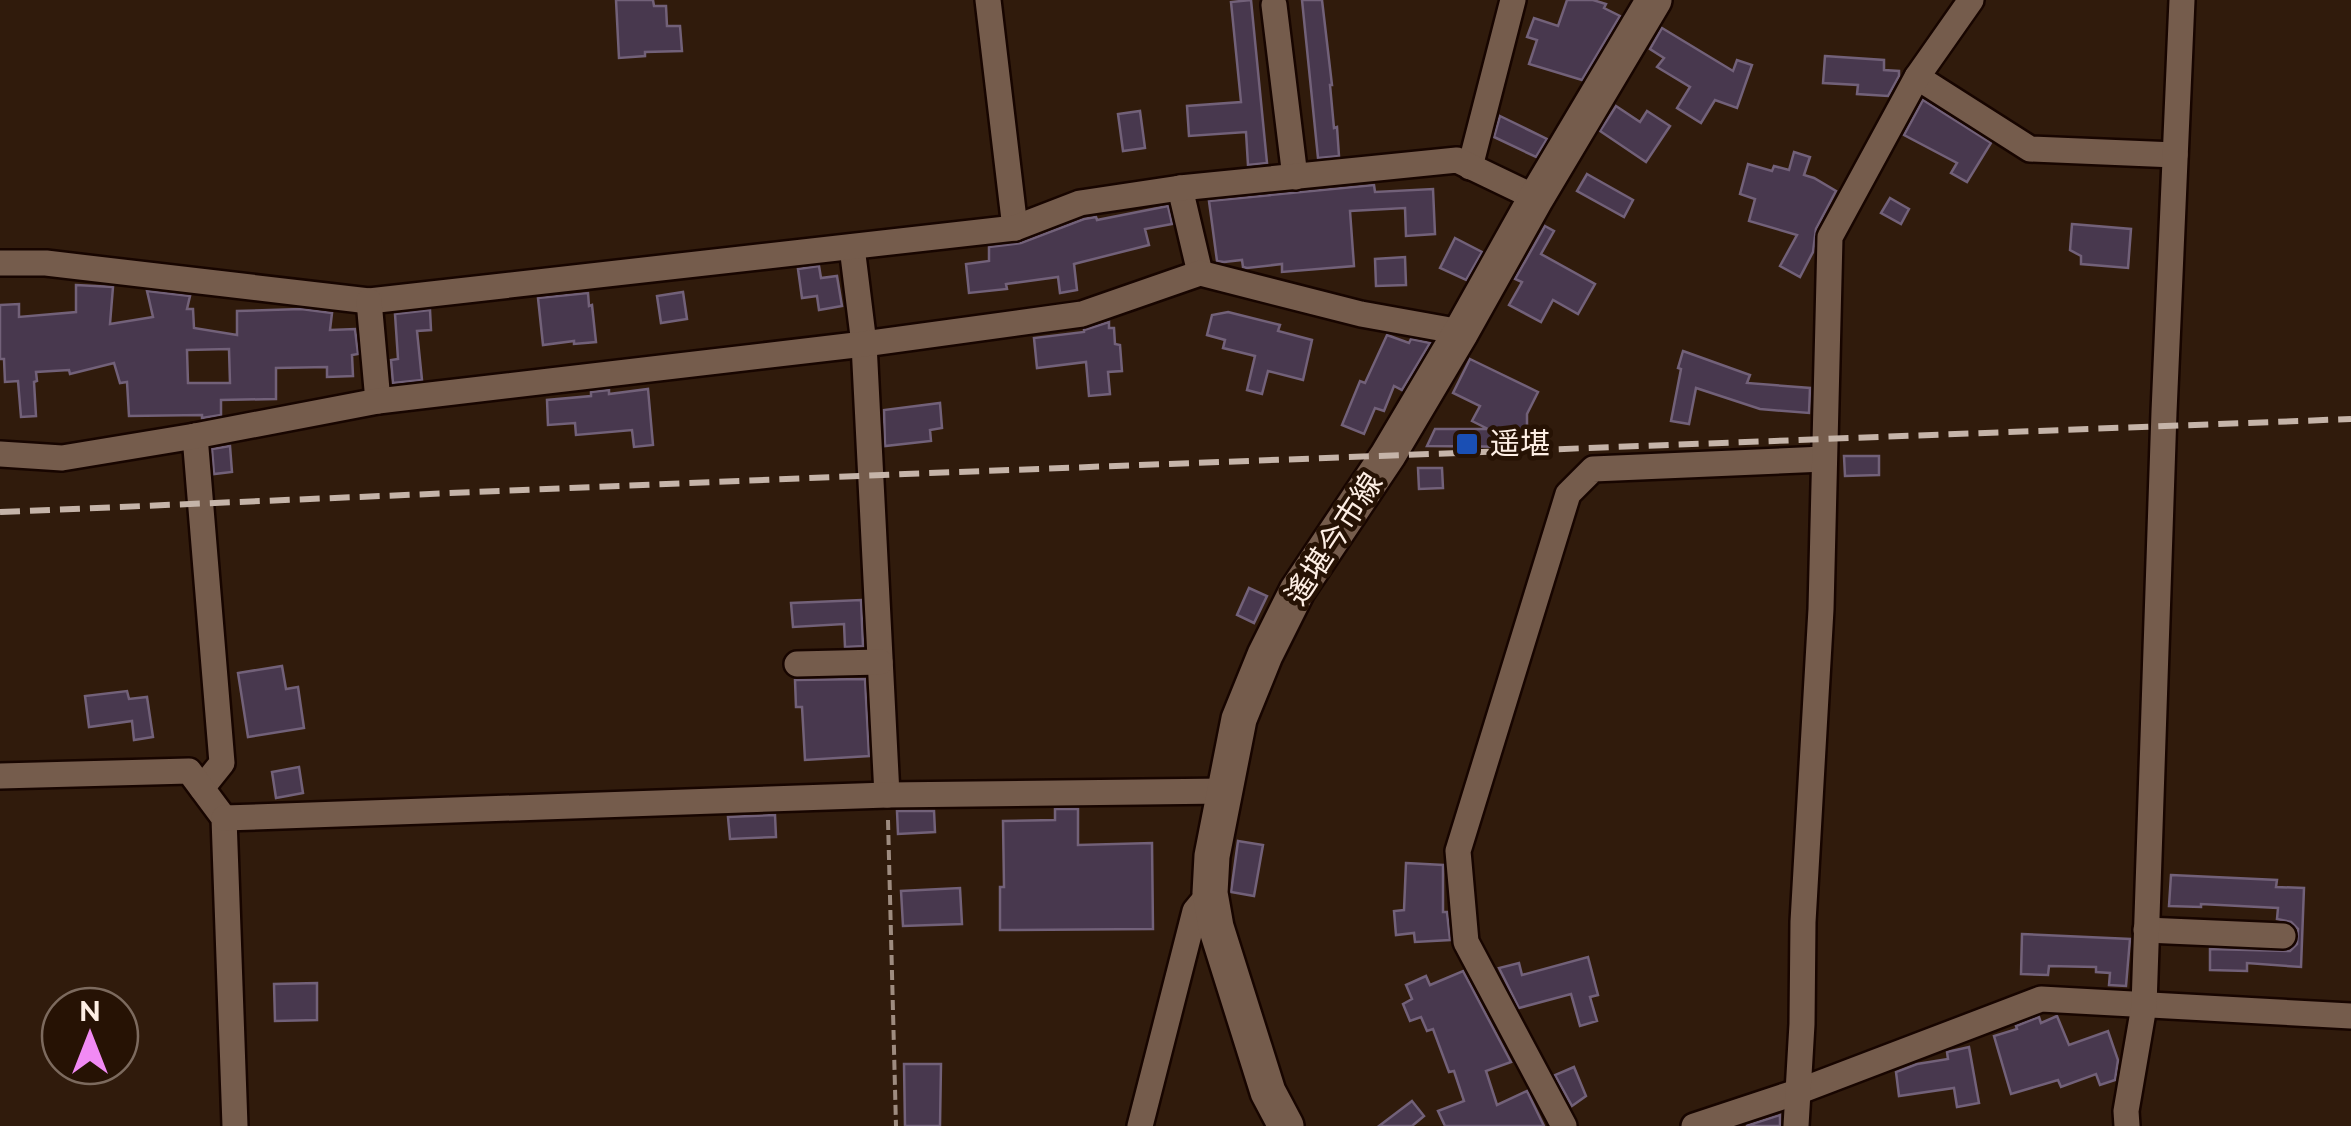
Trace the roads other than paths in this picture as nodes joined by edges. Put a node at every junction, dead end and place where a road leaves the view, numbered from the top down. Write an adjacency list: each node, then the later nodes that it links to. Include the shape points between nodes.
1 (988, 0): 13 (street)
2 (1513, 0): 9 (street)
3 (1654, 0): 12 (main road, 遙堪今市線)
4 (1971, 0): 7 (street)
5 (2182, 0): 8 (street)
6 (1274, 5): 10 (street)
7 (1918, 76): 8 (street, via 2030,149); 23 (street, via 1830,237)
8 (2175, 155): 32 (street)
9 (1470, 167): 10 (street, via 1457,160); 12 (street)
10 (1294, 177): 11 (street)
11 (1180, 188): 13 (street, via 1080,203); 16 (street)
12 (1536, 198): 18 (main road, 遙堪今市線)
13 (1015, 228): 14 (street)
14 (852, 246): 17 (street); 19 (street)
15 (0, 263): 17 (street)
16 (1200, 273): 18 (street); 19 (street, via 1082,314)
17 (369, 302): 20 (street)
18 (1461, 332): 28 (main road, 遙堪今市線, via 1273,639 1239,720)
19 (864, 344): 20 (street); 24 (street)
20 (378, 401): 21 (street)
21 (196, 436): 22 (street, via 62,458); 27 (street, via 222,763)
22 (0, 454)
23 (1824, 460): 36 (street); 40 (street, via 1594,468 1568,494 1458,851 1466,942)
24 (880, 662): 25 (street); 29 (street)
25 (797, 664)
26 (0, 776): 27 (street, via 189,771)
27 (202, 788): 30 (street)
28 (1226, 791): 29 (street); 31 (main road, 遙堪今市線)
29 (887, 795): 30 (street)
30 (224, 818): 37 (street)
31 (1210, 893): 38 (street, via 1195,910); 39 (main road, 遙堪今市線, via 1268,1092)
32 (2146, 930): 33 (street); 34 (street)
33 (2282, 936)
34 (2144, 1006): 35 (street); 36 (street, via 2041,999); 43 (street)
35 (2351, 1016)
36 (1797, 1092): 41 (street); 42 (street)
37 (235, 1126)
38 (1140, 1126)
39 (1286, 1126)
40 (1564, 1126)
41 (1694, 1126)
42 (1796, 1126)
43 (2126, 1126)

